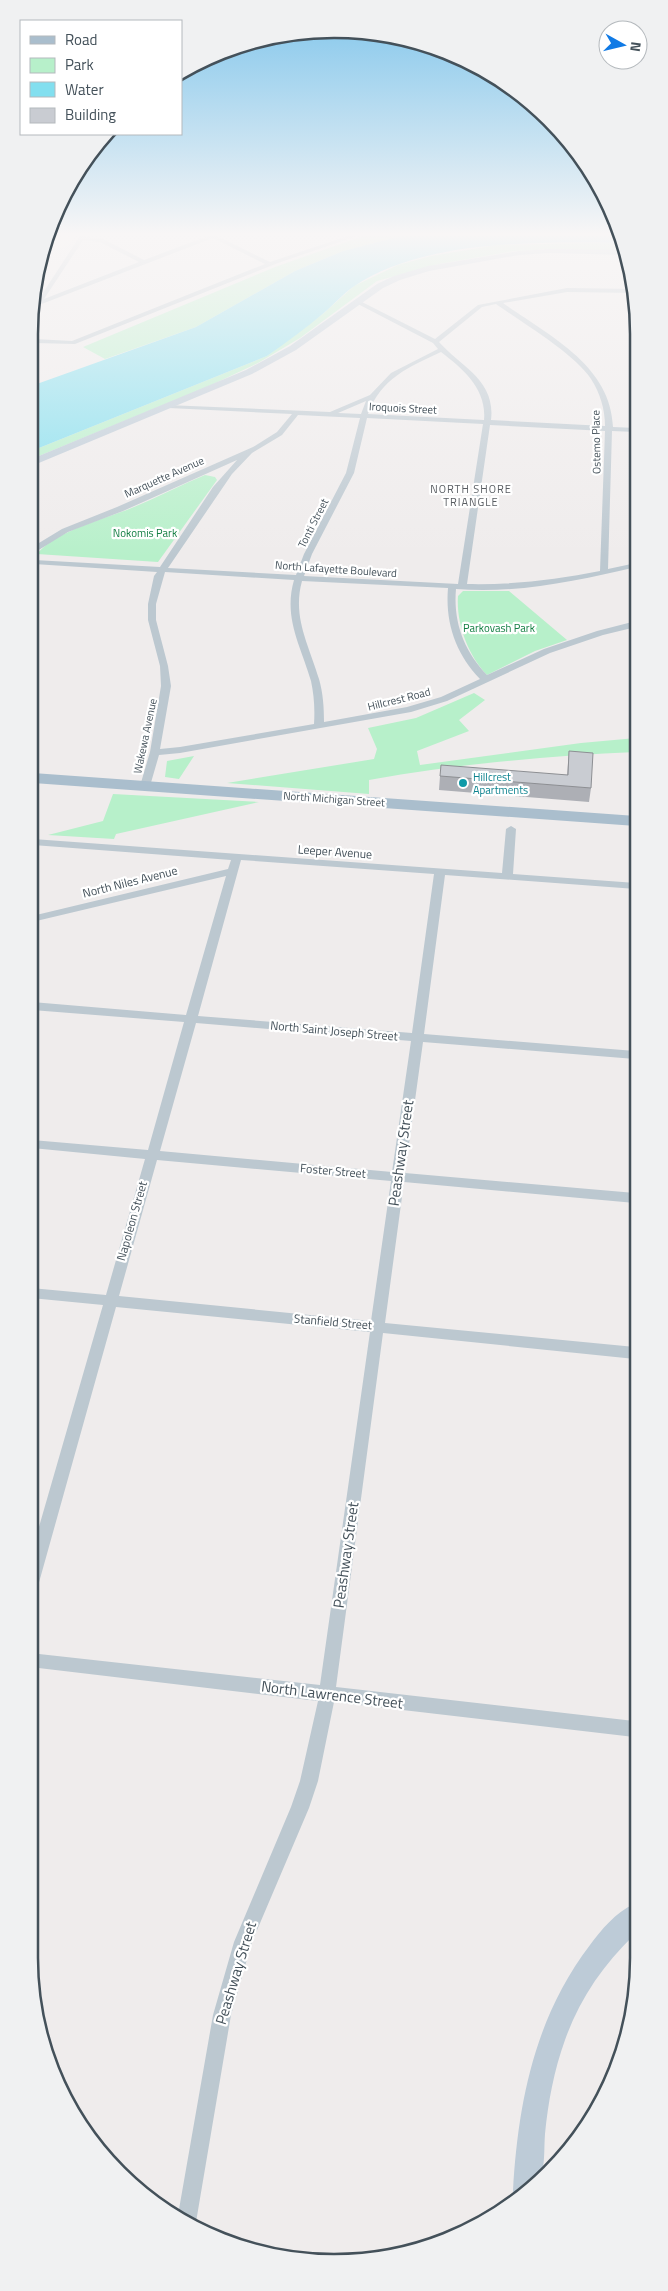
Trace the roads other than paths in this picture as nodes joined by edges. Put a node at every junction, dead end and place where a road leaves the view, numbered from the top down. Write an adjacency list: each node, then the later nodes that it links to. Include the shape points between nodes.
1 (298, 343): 6 (street, via 231,380)
2 (436, 343): 4 (street)
3 (556, 343): 11 (street, Ostemo Place, via 590,373 605,398)
4 (441, 350): 5 (street, via 396,374); 10 (street, via 464,367 482,389)
5 (372, 396): 8 (street, via 343,410); 9 (street)
6 (169, 406): 7 (street, Iroquois Street); 14 (street)
7 (296, 413): 8 (street, Iroquois Street); 13 (street, Marquette Avenue, via 282,430)
8 (321, 415): 9 (street, Iroquois Street)
9 (365, 417): 10 (street, Iroquois Street); 20 (street, Tonti Street, via 349,475)
10 (487, 423): 11 (street, Iroquois Street); 21 (street)
11 (609, 429): 12 (street, Iroquois Street); 19 (street, Ostemo Place)
12 (630, 430)
13 (248, 453): 15 (street, Marquette Avenue, via 79,524); 18 (street, Wakewa Avenue, via 216,489)
14 (37, 461)
15 (37, 547)
16 (37, 562): 18 (street, North Lafayette Boulevard)
17 (630, 566): 19 (street, North Lafayette Boulevard)
18 (161, 570): 20 (street, North Lafayette Boulevard); 25 (street, Wakewa Avenue, via 154,588 152,620 166,686)
19 (604, 572): 21 (street, North Lafayette Boulevard, via 530,585)
20 (299, 578): 21 (street, North Lafayette Boulevard); 24 (street, Tonti Street, via 294,595 294,613 297,632 316,684)
21 (457, 586): 23 (street, via 450,605 456,634 473,667)
22 (630, 626): 23 (street, Hillcrest Road, via 562,645)
23 (486, 679): 24 (street, Hillcrest Road, via 444,699 408,710)
24 (320, 726): 25 (street, Hillcrest Road)
25 (155, 752): 27 (street, Wakewa Avenue)
26 (37, 778): 27 (main road, North Michigan Street)
27 (145, 786): 28 (main road, North Michigan Street)
28 (630, 821)
29 (511, 829): 34 (street)
30 (37, 842): 31 (street, Leeper Avenue)
31 (237, 857): 32 (street, Napoleon Street); 33 (street, Leeper Avenue)
32 (233, 871): 36 (street, North Niles Avenue); 38 (street, Napoleon Street)
33 (440, 872): 34 (street, Leeper Avenue); 39 (street, Peashway Street)
34 (507, 877): 35 (street, Leeper Avenue)
35 (630, 886)
36 (37, 919)
37 (37, 1006): 38 (street, North Saint Joseph Street)
38 (190, 1019): 39 (street, North Saint Joseph Street); 42 (street, Napoleon Street)
39 (417, 1037): 40 (street, North Saint Joseph Street); 43 (street, Peashway Street)
40 (630, 1055)
41 (37, 1144): 42 (street, Foster Street)
42 (151, 1154): 43 (street, Foster Street); 46 (street, Napoleon Street)
43 (398, 1176): 44 (street, Foster Street); 47 (street, Peashway Street)
44 (630, 1198)
45 (37, 1294): 46 (street, Stanfield Street)
46 (110, 1301): 47 (street, Stanfield Street); 49 (street, Napoleon Street)
47 (378, 1327): 48 (street, Stanfield Street); 51 (street, Peashway Street)
48 (630, 1352)
49 (37, 1561)
50 (37, 1661): 51 (street, North Lawrence Street)
51 (327, 1694): 52 (street, North Lawrence Street); 55 (street, Peashway Street, via 300,1808 243,1942 222,2015)
52 (630, 1729)
53 (630, 1921): 54 (street, via 591,1964 555,2028 534,2104)
54 (527, 2181)
55 (188, 2215)

